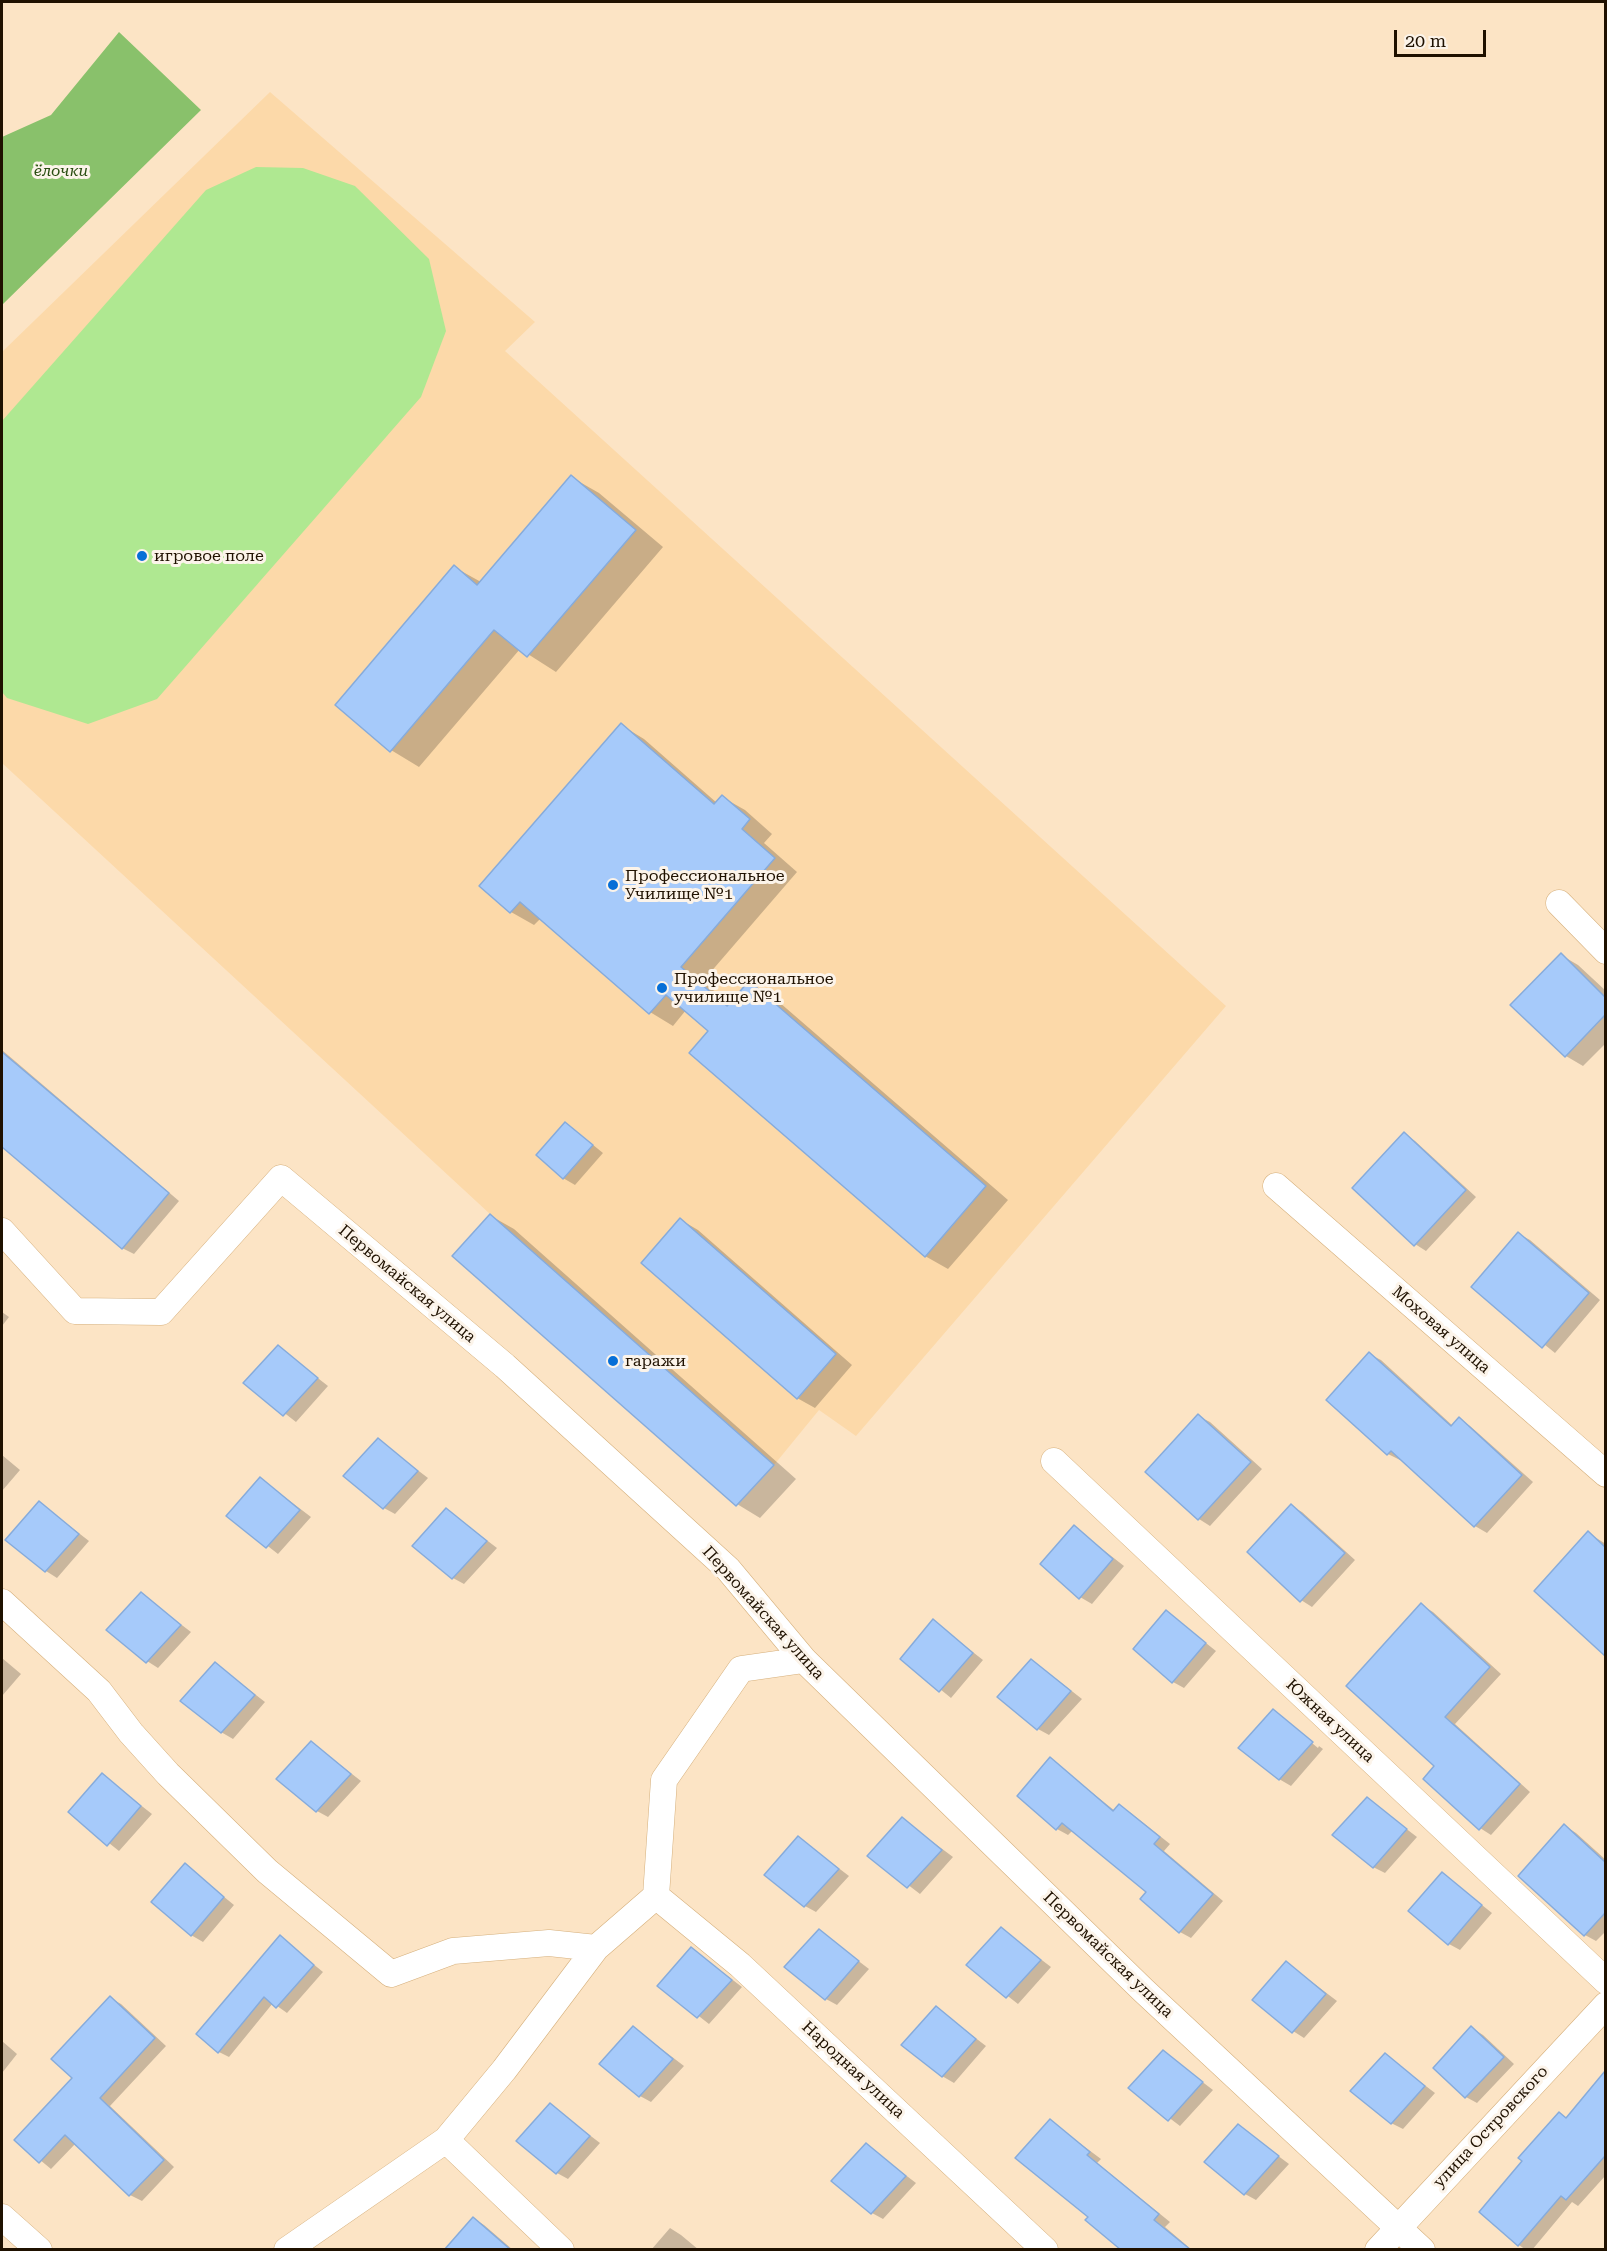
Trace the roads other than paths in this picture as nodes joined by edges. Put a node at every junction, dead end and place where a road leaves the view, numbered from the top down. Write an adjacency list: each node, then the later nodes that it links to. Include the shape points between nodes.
1 (1559, 903): 2 (street)
2 (1605, 951)
3 (1276, 1186): 6 (street, Моховая улица)
4 (2, 1231): 8 (street, Первомайская улица, via 75,1311 161,1312 281,1178 506,1366 728,1569)
5 (1054, 1461): 11 (street, Южная улица)
6 (1605, 1474)
7 (2, 1602): 10 (street, via 99,1691 130,1733 168,1774 267,1870 391,1974 453,1951 549,1943)
8 (804, 1660): 9 (street, via 741,1669 664,1780); 15 (street, Первомайская улица, via 1143,1990)
9 (656, 1896): 10 (street); 19 (street, Народная улица, via 740,1965)
10 (596, 1948): 13 (street)
11 (1605, 1981)
12 (1605, 2005): 15 (street, улица Островского)
13 (446, 2140): 17 (street); 18 (street)
14 (2, 2217): 16 (street)
15 (1397, 2227): 20 (street, улица Островского); 21 (street, Первомайская улица)
16 (39, 2250)
17 (287, 2250)
18 (561, 2250)
19 (1045, 2250)
20 (1378, 2250)
21 (1422, 2250)

